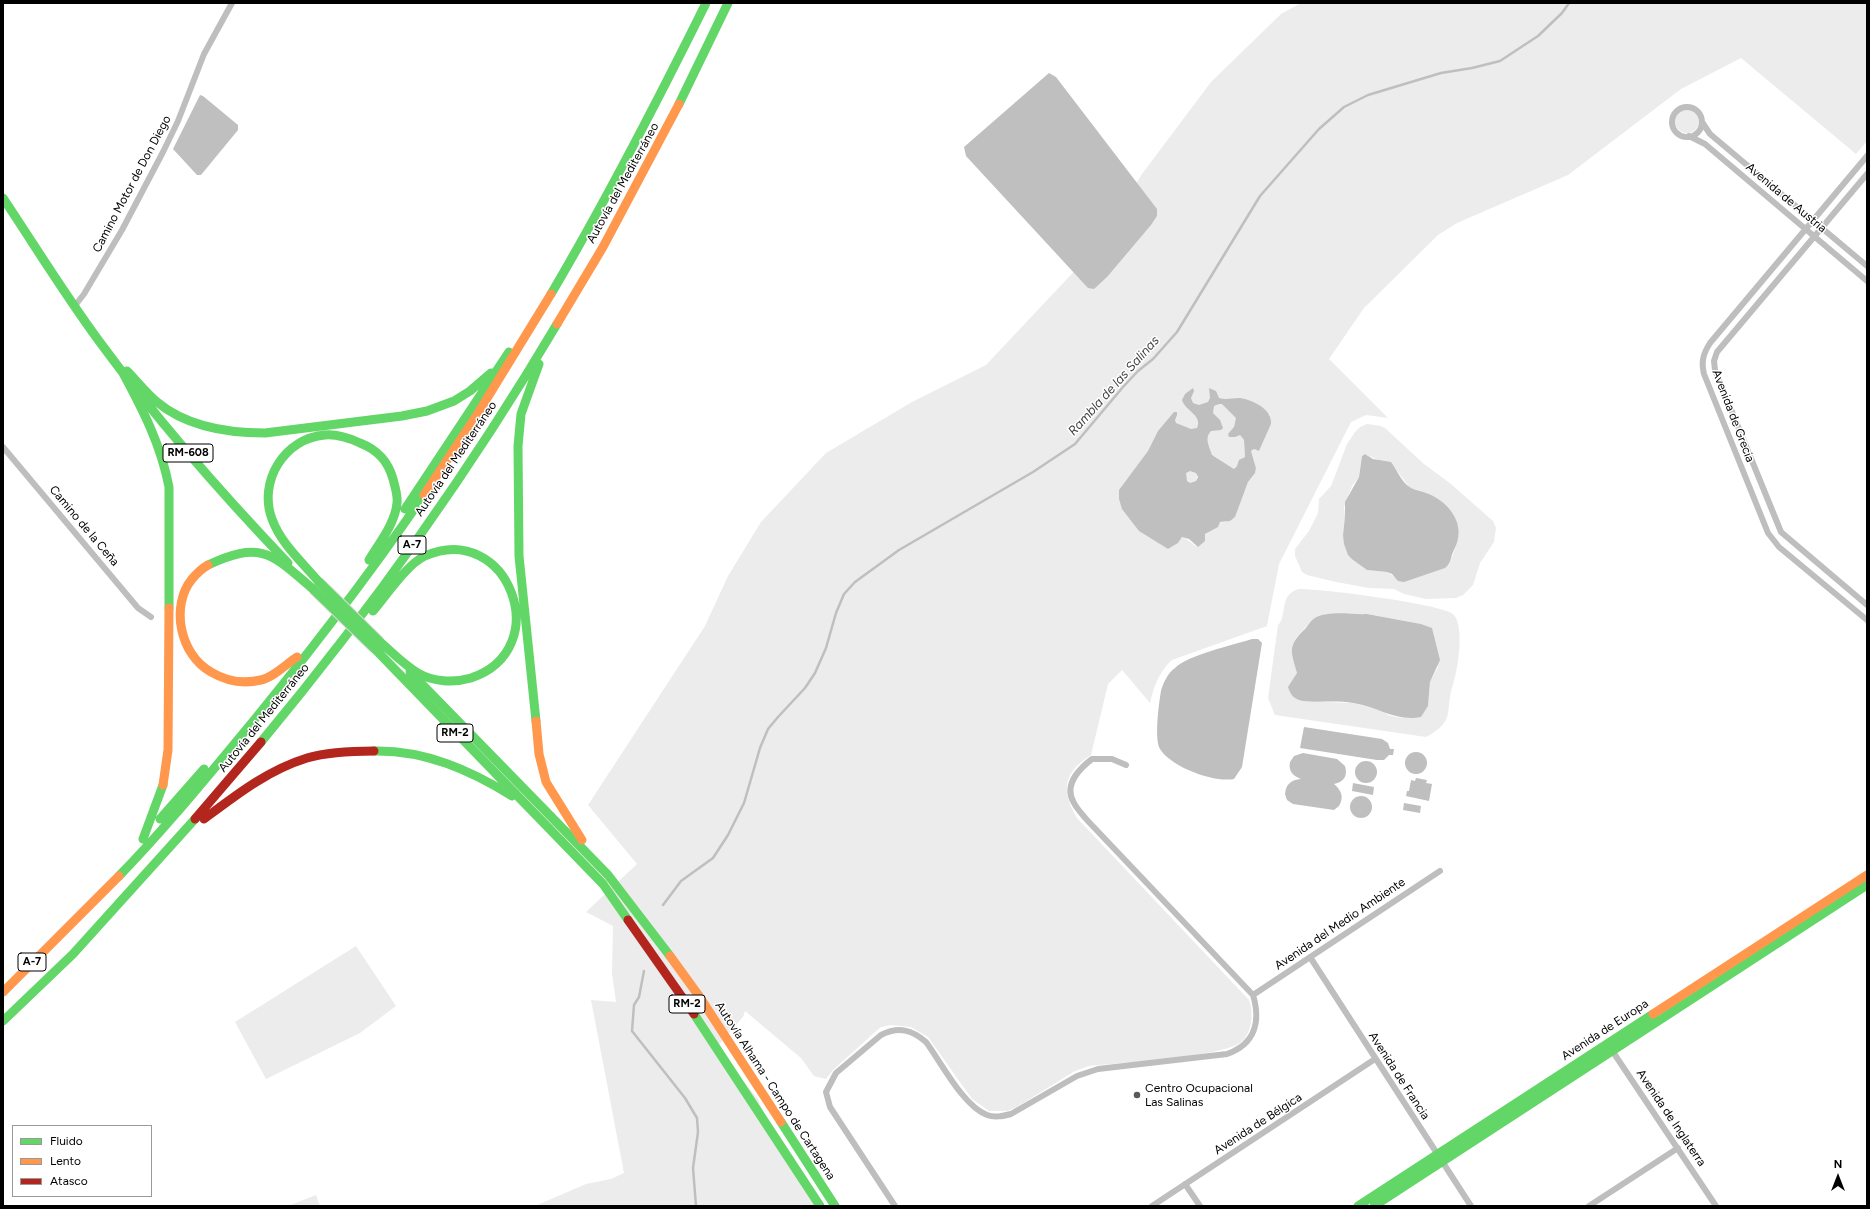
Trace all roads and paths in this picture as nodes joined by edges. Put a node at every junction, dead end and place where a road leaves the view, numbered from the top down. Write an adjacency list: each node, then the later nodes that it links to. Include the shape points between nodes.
1 (232, 3): 16 (street, Camino Motor de Don Diego, via 204,54 160,159 116,241)
2 (706, 3): 5 (main road, Autovía del Mediterráneo / A-7)
3 (728, 3): 17 (main road, Autovía del Mediterráneo / A-7, via 647,166)
4 (1702, 122): 6 (street, via 1698,131); 6 (street, via 1699,113 1691,108 1682,108 1674,114 1672,123 1676,132); 10 (street, Avenida de Austria, via 1710,134)
5 (642, 130): 18 (main road); 36 (main road, Autovía del Mediterráneo / A-7, via 609,197 534,327 442,470 389,545 305,656 190,796 113,883)
6 (1689, 136): 12 (street, Avenida de Austria, via 1705,144)
7 (1867, 156): 10 (street, Avenida de Grecia)
8 (1867, 174): 11 (street, Avenida de Grecia)
9 (3, 198): 16 (main road)
10 (1813, 220): 11 (street, Avenida de Austria); 12 (street, Avenida de Grecia)
11 (1822, 228): 13 (street, Avenida de Grecia); 14 (street, Avenida de Austria)
12 (1806, 230): 13 (street, Avenida de Austria); 25 (street, Avenida de Grecia, via 1710,343 1704,352 1702,364 1768,533 1779,547)
13 (1814, 237): 15 (street, Avenida de Austria); 23 (street, Avenida de Grecia, via 1717,352 1715,370 1781,532)
14 (1867, 266)
15 (1867, 281)
16 (74, 307): 19 (main road)
17 (547, 341): 33 (main road, via 521,414 518,446 519,556 540,754 546,782 578,835 606,867); 38 (main road, Autovía del Mediterráneo / A-7, via 457,480 342,641 232,777)
18 (502, 363): 19 (main road, via 470,391 454,401 427,411 259,433 227,432 176,415); 21 (main road, via 390,533)
19 (125, 372): 22 (main road, via 200,459); 31 (main road, via 159,442 170,487 168,750 161,795)
20 (3, 447): 24 (street, Camino de la Ceña, via 138,608)
21 (369, 560): 22 (main road, via 390,524 397,503 390,468 376,450 349,436 327,434 308,439 292,448 281,459 271,478 267,496 269,511 277,531); 27 (main road)
22 (316, 585): 26 (main road, RM-2, bridge); 27 (main road, via 270,555 234,555 217,559 200,568 188,583 181,600 179,621 185,642 194,658 220,678 246,682 262,679)
23 (1867, 605)
24 (151, 617)
25 (1867, 620)
26 (377, 645): 29 (main road, RM-2, via 470,748); 30 (main road, via 418,673 440,681 461,681 485,673 502,657 513,637 517,612 513,593 503,575 484,558 462,551 444,551 424,556 409,568 367,617); 33 (main road, RM-2)
27 (296, 657): 31 (main road, via 256,708)
28 (1126, 766): 40 (street, via 1112,759 1092,759 1076,774 1071,787 1074,803)
29 (537, 814): 30 (main road, via 478,775 447,762 403,752 354,750 306,758 276,771 247,787); 47 (main road, Autovía Alhama - Campo de Cartagena / RM-2, via 607,890 704,1028)
30 (204, 819): 38 (main road, via 91,941)
31 (143, 839): 36 (main road, via 65,924)
32 (1440, 871): 37 (street, Avenida del Medio Ambiente)
33 (608, 875): 48 (main road, Autovía Alhama - Campo de Cartagena / RM-2, via 698,996)
34 (1867, 875): 42 (main road, Avenida de Europa)
35 (1867, 885): 42 (main road, Avenida de Europa)
36 (61, 933): 39 (main road, Autovía del Mediterráneo / A-7)
37 (1310, 957): 40 (street, Avenida del Medio Ambiente); 43 (street, Avenida de Francia)
38 (68, 960): 41 (main road, Autovía del Mediterráneo / A-7)
39 (3, 992)
40 (1253, 995): 49 (street, via 1257,1008 1254,1029 1240,1049 1218,1056 1098,1069 1077,1076 1011,1114 1000,1116 986,1114 970,1103 920,1037 903,1029 881,1035 836,1073 826,1092 830,1107)
41 (3, 1021)
42 (1610, 1047): 44 (street, Avenida de Inglaterra); 45 (main road, Avenida de Europa)
43 (1375, 1059): 45 (street, Avenida de Francia); 46 (street, Avenida de Bélgica)
44 (1678, 1148): 55 (street); 56 (street, Avenida de Inglaterra)
45 (1439, 1159): 52 (main road, Avenida de Europa); 53 (main road, Avenida de Europa); 54 (street, Avenida de Francia)
46 (1186, 1184): 50 (street, Avenida de Bélgica); 51 (street)
47 (820, 1206)
48 (835, 1206)
49 (894, 1206)
50 (1152, 1206)
51 (1200, 1206)
52 (1358, 1206)
53 (1374, 1206)
54 (1471, 1206)
55 (1589, 1206)
56 (1716, 1206)

